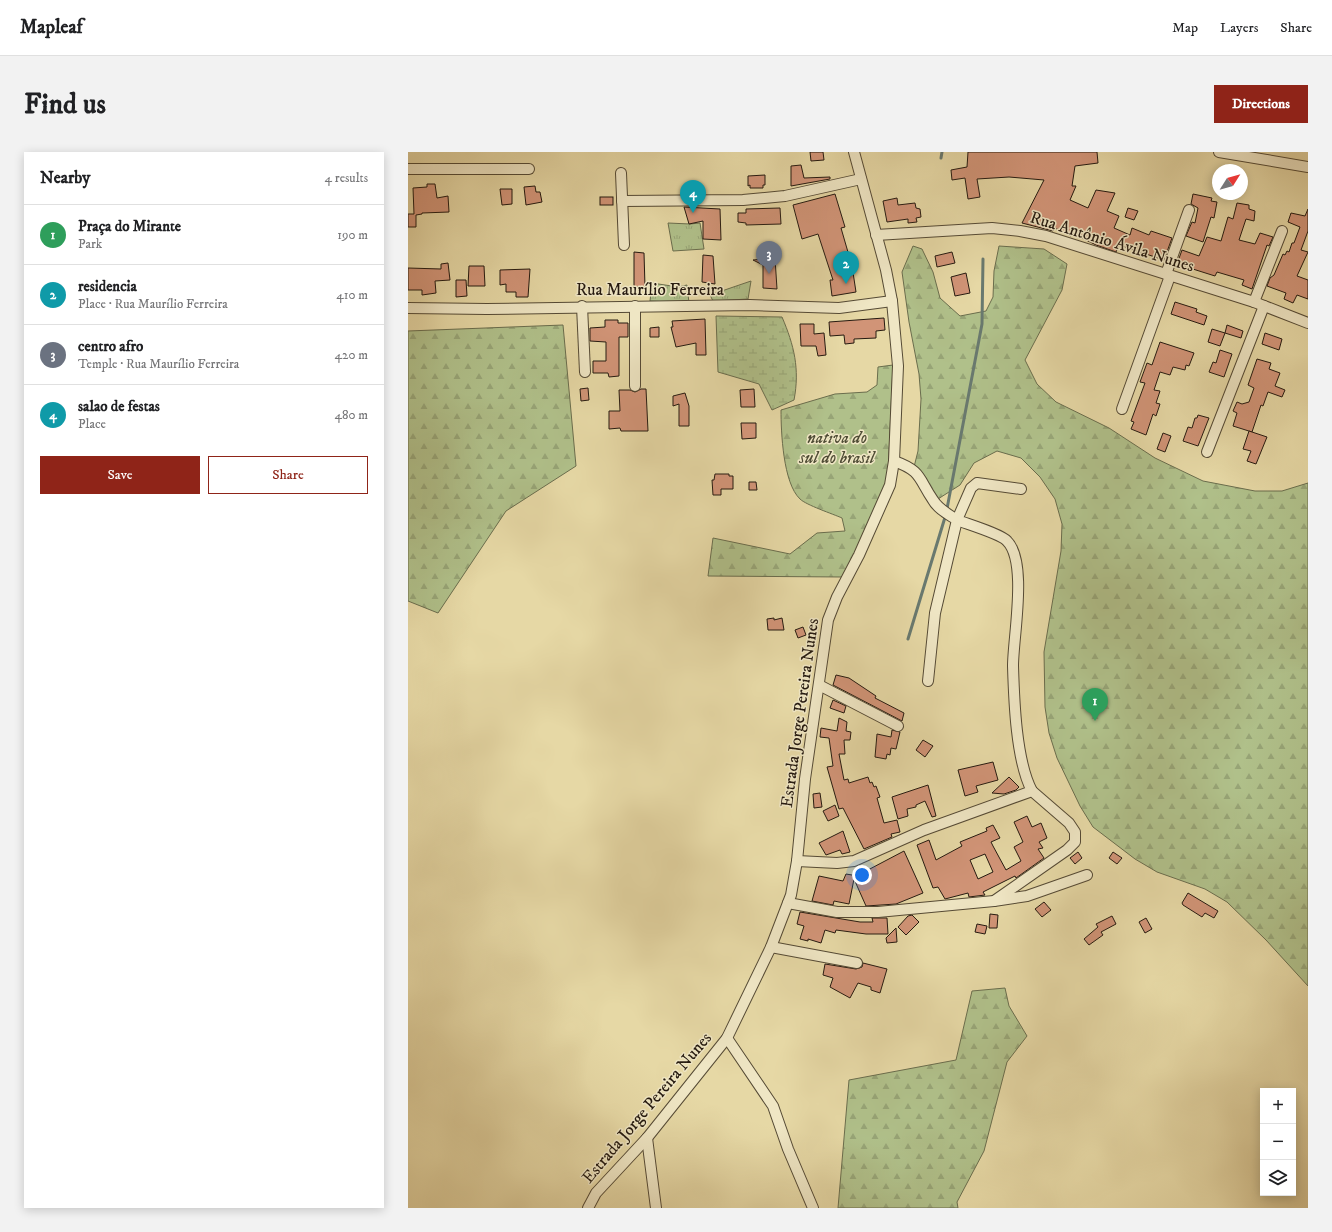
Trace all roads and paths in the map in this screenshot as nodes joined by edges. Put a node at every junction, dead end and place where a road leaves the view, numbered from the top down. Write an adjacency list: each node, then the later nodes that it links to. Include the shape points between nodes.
1 (854, 152): 7 (street, Estrada Jorge Pereira Nunes)
2 (1219, 152): 3 (street)
3 (1308, 167)
4 (408, 169): 5 (street)
5 (529, 169)
6 (621, 173): 8 (street)
7 (861, 180): 8 (street, via 785,196 743,200); 11 (street, Estrada Jorge Pereira Nunes)
8 (622, 201): 12 (street)
9 (1189, 210): 13 (street)
10 (1282, 231): 15 (street)
11 (876, 236): 13 (street, Rua Antônio Ávila Nunes, via 992,228 1020,231 1046,236); 14 (street, Estrada Jorge Pereira Nunes)
12 (624, 245)
13 (1168, 275): 15 (street, Rua Antônio Ávila Nunes); 23 (street)
14 (892, 301): 17 (street, Rua Maurílio Ferreira, via 840,308 750,305); 25 (street, Estrada Jorge Pereira Nunes, via 898,366)
15 (1254, 302): 18 (street, Rua Antônio Ávila Nunes)
16 (582, 306): 17 (street, Rua Maurílio Ferreira); 19 (street, Rua Maurílio Ferreira); 21 (street)
17 (635, 306): 22 (street)
18 (1264, 306): 20 (street, Rua Antônio Ávila Nunes); 24 (street)
19 (408, 308)
20 (1308, 323)
21 (585, 372)
22 (635, 386)
23 (1122, 409)
24 (1207, 452)
25 (894, 461): 27 (street, via 915,471 921,477 933,501); 29 (street, Estrada Jorge Pereira Nunes, via 890,486 828,620)
26 (1021, 489): 27 (street, via 977,483 971,488)
27 (957, 520): 28 (street, via 935,613); 31 (street, via 1006,540 1015,555 1018,602 1013,665 1022,757)
28 (928, 681)
29 (819, 685): 30 (street); 32 (street, Estrada Jorge Pereira Nunes, via 805,779)
30 (898, 726)
31 (1032, 791): 32 (street, via 924,830 854,861); 34 (street, via 1069,823 1075,832 1075,842)
32 (797, 861): 35 (street, Estrada Jorge Pereira Nunes)
33 (1088, 875): 34 (street, via 1027,896)
34 (994, 901): 35 (street, via 878,912 837,912)
35 (788, 903): 36 (street, Estrada Jorge Pereira Nunes)
36 (771, 947): 37 (street); 38 (street, Estrada Jorge Pereira Nunes)
37 (856, 963)
38 (727, 1038): 39 (street, Estrada Jorge Pereira Nunes); 42 (street, via 772,1106)
39 (647, 1138): 40 (street, Estrada Jorge Pereira Nunes, via 596,1193); 41 (street)
40 (588, 1208)
41 (656, 1208)
42 (813, 1208)

